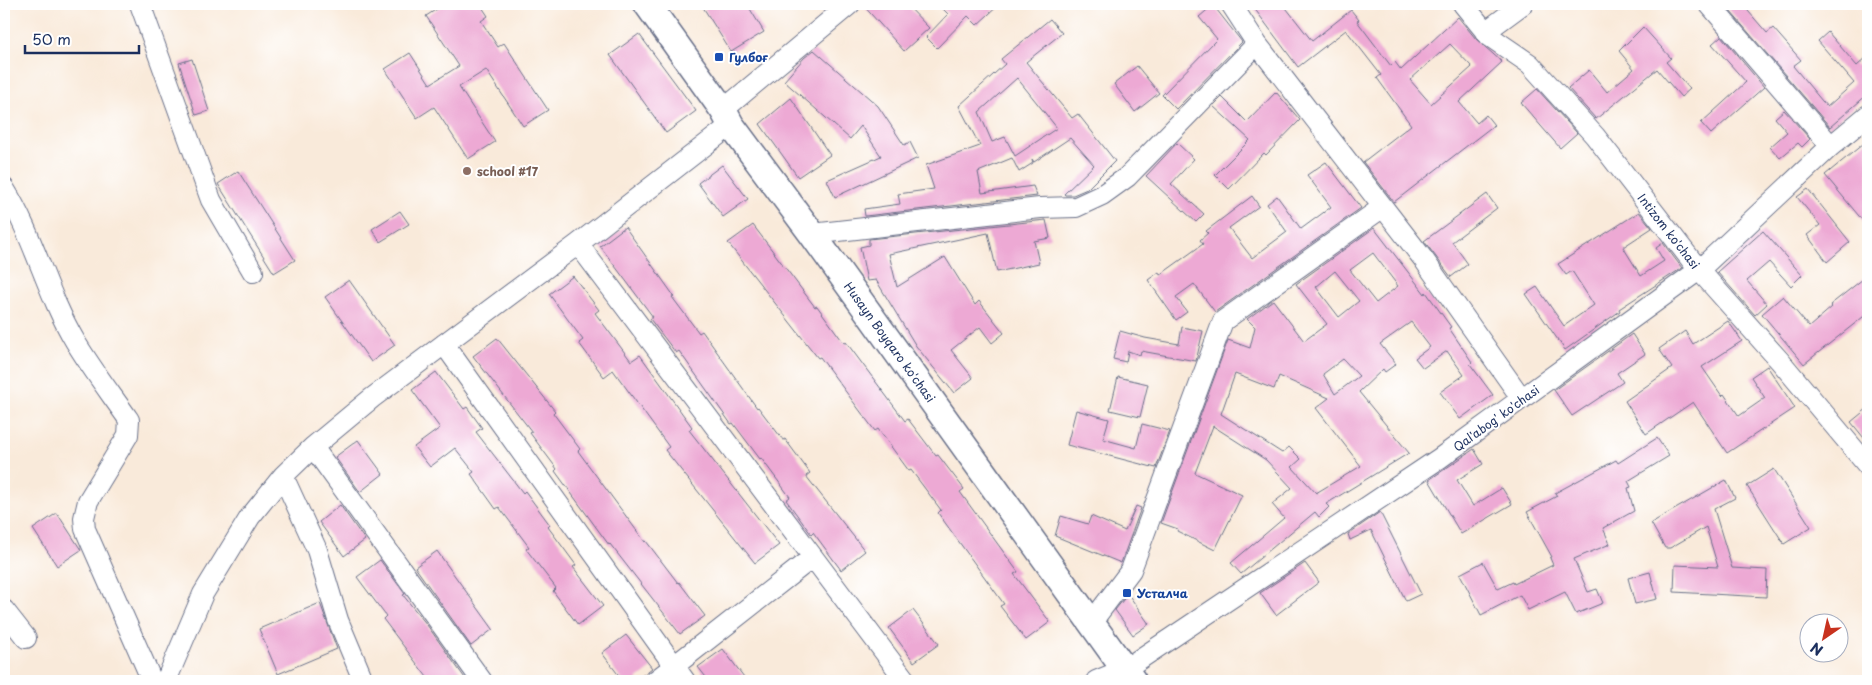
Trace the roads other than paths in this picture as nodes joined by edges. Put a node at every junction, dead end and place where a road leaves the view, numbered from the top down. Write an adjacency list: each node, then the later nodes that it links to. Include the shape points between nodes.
1 (140, 4): 19 (street, via 210,200)
2 (647, 4): 11 (main road, Husayn Boyqaro ko'chasi)
3 (850, 4): 11 (street)
4 (1231, 4): 9 (street)
5 (1463, 4): 8 (street, Intizom ko'chasi)
6 (1523, 4): 8 (street)
7 (1710, 4): 12 (street)
8 (1485, 32): 18 (street, Intizom ko'chasi, via 1530,64 1543,78 1595,136)
9 (1257, 44): 14 (street); 16 (street, via 1127,177 1102,195 1076,207 1040,208)
10 (1868, 115): 12 (street, Qal'abog' ko'chasi)
11 (727, 117): 16 (main road, Husayn Boyqaro ko'chasi); 17 (street)
12 (1831, 146): 18 (street, Qal'abog' ko'chasi)
13 (4, 188): 15 (street)
14 (1383, 207): 21 (street); 27 (street, via 1223,321 1131,570)
15 (11, 215): 32 (street, via 74,340 128,420 128,435 88,501 85,529)
16 (812, 234): 27 (main road, Husayn Boyqaro ko'chasi)
17 (578, 244): 20 (street); 25 (street)
18 (1699, 270): 21 (street, Qal'abog' ko'chasi); 23 (street, Intizom ko'chasi)
19 (253, 272)
20 (444, 344): 22 (street); 29 (street)
21 (1522, 399): 30 (street, Qal'abog' ko'chasi)
22 (313, 447): 24 (street); 34 (street)
23 (1868, 466)
24 (283, 476): 31 (street, via 317,550 338,620); 33 (street, via 250,516 203,594)
25 (813, 557): 29 (street); 36 (street)
26 (4, 610): 28 (street)
27 (1091, 623): 30 (main road, Husayn Boyqaro ko'chasi)
28 (26, 638)
29 (679, 674): 35 (street)
30 (1129, 675): 37 (street, Qal'abog' ko'chasi)
31 (361, 676)
32 (152, 681)
33 (166, 681)
34 (482, 681)
35 (655, 681)
36 (906, 681)
37 (1096, 681)

